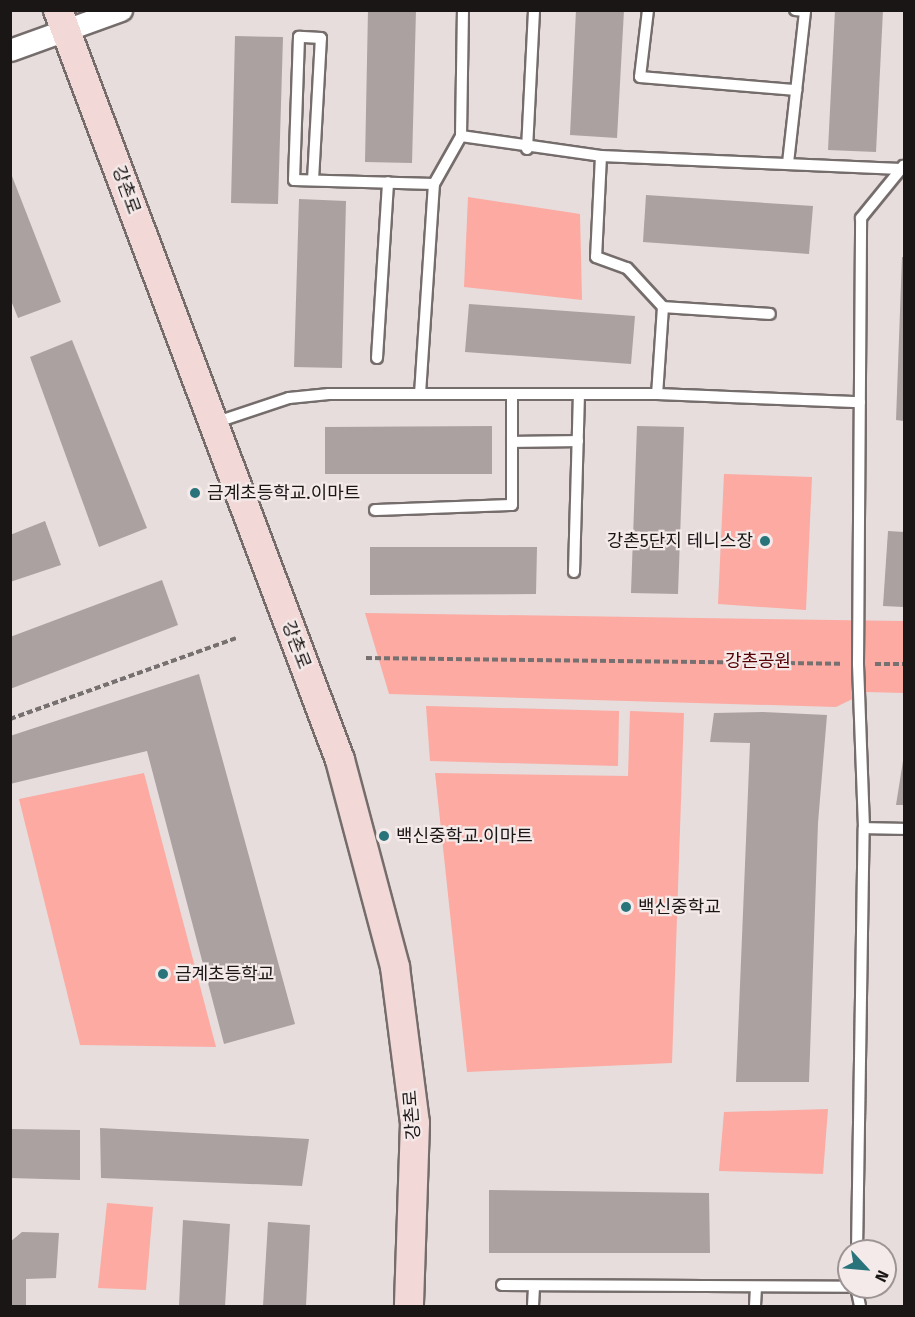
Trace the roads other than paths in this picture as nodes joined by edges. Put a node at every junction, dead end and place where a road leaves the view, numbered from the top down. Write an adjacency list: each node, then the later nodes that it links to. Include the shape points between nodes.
1 (121, 10): 6 (street)
2 (463, 10): 9 (lane)
3 (534, 10): 10 (lane)
4 (648, 10): 8 (lane, via 640,77)
5 (795, 10): 8 (lane, via 805,11)
6 (62, 20): 7 (street); 25 (main road, 강촌로)
7 (10, 50)
8 (796, 90): 12 (lane)
9 (461, 136): 10 (lane); 16 (lane)
10 (527, 149): 11 (lane)
11 (601, 156): 12 (lane); 17 (lane, via 596,257 627,268)
12 (788, 163): 13 (lane)
13 (903, 167): 24 (lane, via 861,218)
14 (313, 180): 14 (lane, via 321,38 299,37 294,180); 15 (lane)
15 (388, 182): 16 (lane); 19 (lane)
16 (434, 184): 20 (lane)
17 (663, 307): 18 (lane); 23 (lane)
18 (770, 314)
19 (377, 358)
20 (420, 394): 21 (lane); 25 (lane, via 290,398)
21 (512, 394): 22 (lane); 27 (lane)
22 (579, 394): 23 (lane); 26 (lane)
23 (657, 394): 24 (lane)
24 (860, 402): 30 (lane, via 858,664)
25 (213, 424): 37 (main road, 강촌로, via 340,760 395,967 415,1123)
26 (578, 441): 27 (lane); 29 (lane)
27 (512, 442): 28 (lane, via 512,505)
28 (375, 510)
29 (574, 572)
30 (864, 828): 31 (lane); 32 (lane)
31 (904, 829)
32 (857, 1239)
33 (502, 1285): 34 (lane)
34 (534, 1286): 35 (lane); 38 (lane)
35 (756, 1287): 36 (lane); 39 (lane)
36 (837, 1287)
37 (409, 1306)
38 (533, 1306)
39 (755, 1306)

